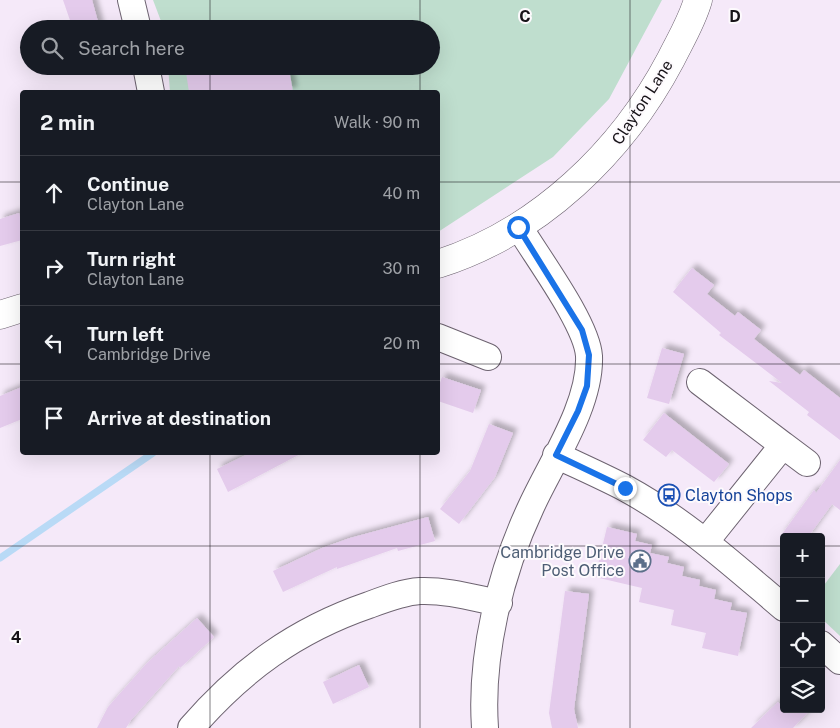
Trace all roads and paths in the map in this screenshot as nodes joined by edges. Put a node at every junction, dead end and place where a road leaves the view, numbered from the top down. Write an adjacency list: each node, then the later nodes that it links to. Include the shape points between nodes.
1 (131, 0): 3 (street)
2 (698, 0): 6 (street, Clayton Lane, via 659,82 610,151 565,193)
3 (136, 20)
4 (148, 75): 5 (street)
5 (151, 90)
6 (518, 227): 7 (street, Clayton Lane, via 470,254); 14 (street, via 582,330 589,355 587,386)
7 (440, 263)
8 (20, 309): 9 (street)
9 (0, 315)
10 (440, 338): 11 (street)
11 (488, 357)
12 (700, 382): 13 (street)
13 (783, 445): 15 (street); 16 (street)
14 (556, 455): 16 (street, via 625,488); 17 (street, via 509,559)
15 (807, 463)
16 (706, 542): 18 (street)
17 (499, 603): 21 (street, via 420,591 351,611 312,628 273,651 210,706); 22 (street, via 487,649)
18 (780, 605)
19 (825, 648): 20 (street)
20 (840, 662)
21 (191, 728)
22 (484, 728)

